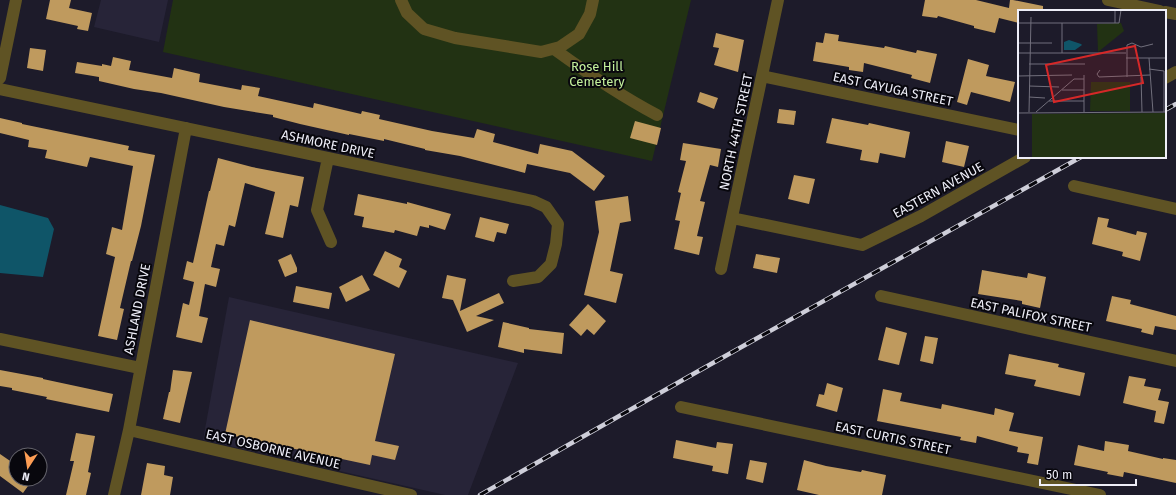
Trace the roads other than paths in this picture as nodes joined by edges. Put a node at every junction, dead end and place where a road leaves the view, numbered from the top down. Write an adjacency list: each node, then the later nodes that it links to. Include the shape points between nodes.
1 (16, 0): 13 (street)
2 (401, 0): 9 (street, via 408,13 424,29 455,38 541,52)
3 (593, 0): 9 (street, via 590,14 580,34)
4 (778, 0): 11 (street, NORTH 44TH STREET)
5 (1108, 0): 6 (street)
6 (1155, 10)
7 (1166, 12): 8 (street)
8 (1176, 14)
9 (554, 49): 15 (street, via 591,76)
10 (1176, 72): 12 (street)
11 (762, 76): 17 (street, EAST CAYUGA STREET); 22 (street, NORTH 44TH STREET)
12 (1166, 77)
13 (0, 78)
14 (0, 89): 16 (street, ASHMORE DRIVE)
15 (657, 115)
16 (186, 128): 18 (street, ASHMORE DRIVE); 29 (street, ASHLAND DRIVE)
17 (1018, 130)
18 (328, 158): 23 (street, via 317,210); 25 (street, ASHMORE DRIVE, via 533,201 546,207 558,224 551,264 538,277)
19 (1024, 158): 22 (street, EASTERN AVENUE, via 921,216 862,245)
20 (1074, 186): 21 (street)
21 (1176, 209)
22 (732, 218): 24 (street, NORTH 44TH STREET)
23 (330, 242)
24 (721, 269)
25 (513, 281)
26 (881, 296): 28 (street, EAST PALIFOX STREET)
27 (0, 339): 29 (street)
28 (1176, 361)
29 (140, 368): 31 (street, ASHLAND DRIVE)
30 (681, 408): 34 (street, EAST CURTIS STREET)
31 (128, 430): 32 (street, ASHLAND DRIVE); 33 (street, EAST OSBORNE AVENUE)
32 (114, 495)
33 (411, 495)
34 (1100, 495)

